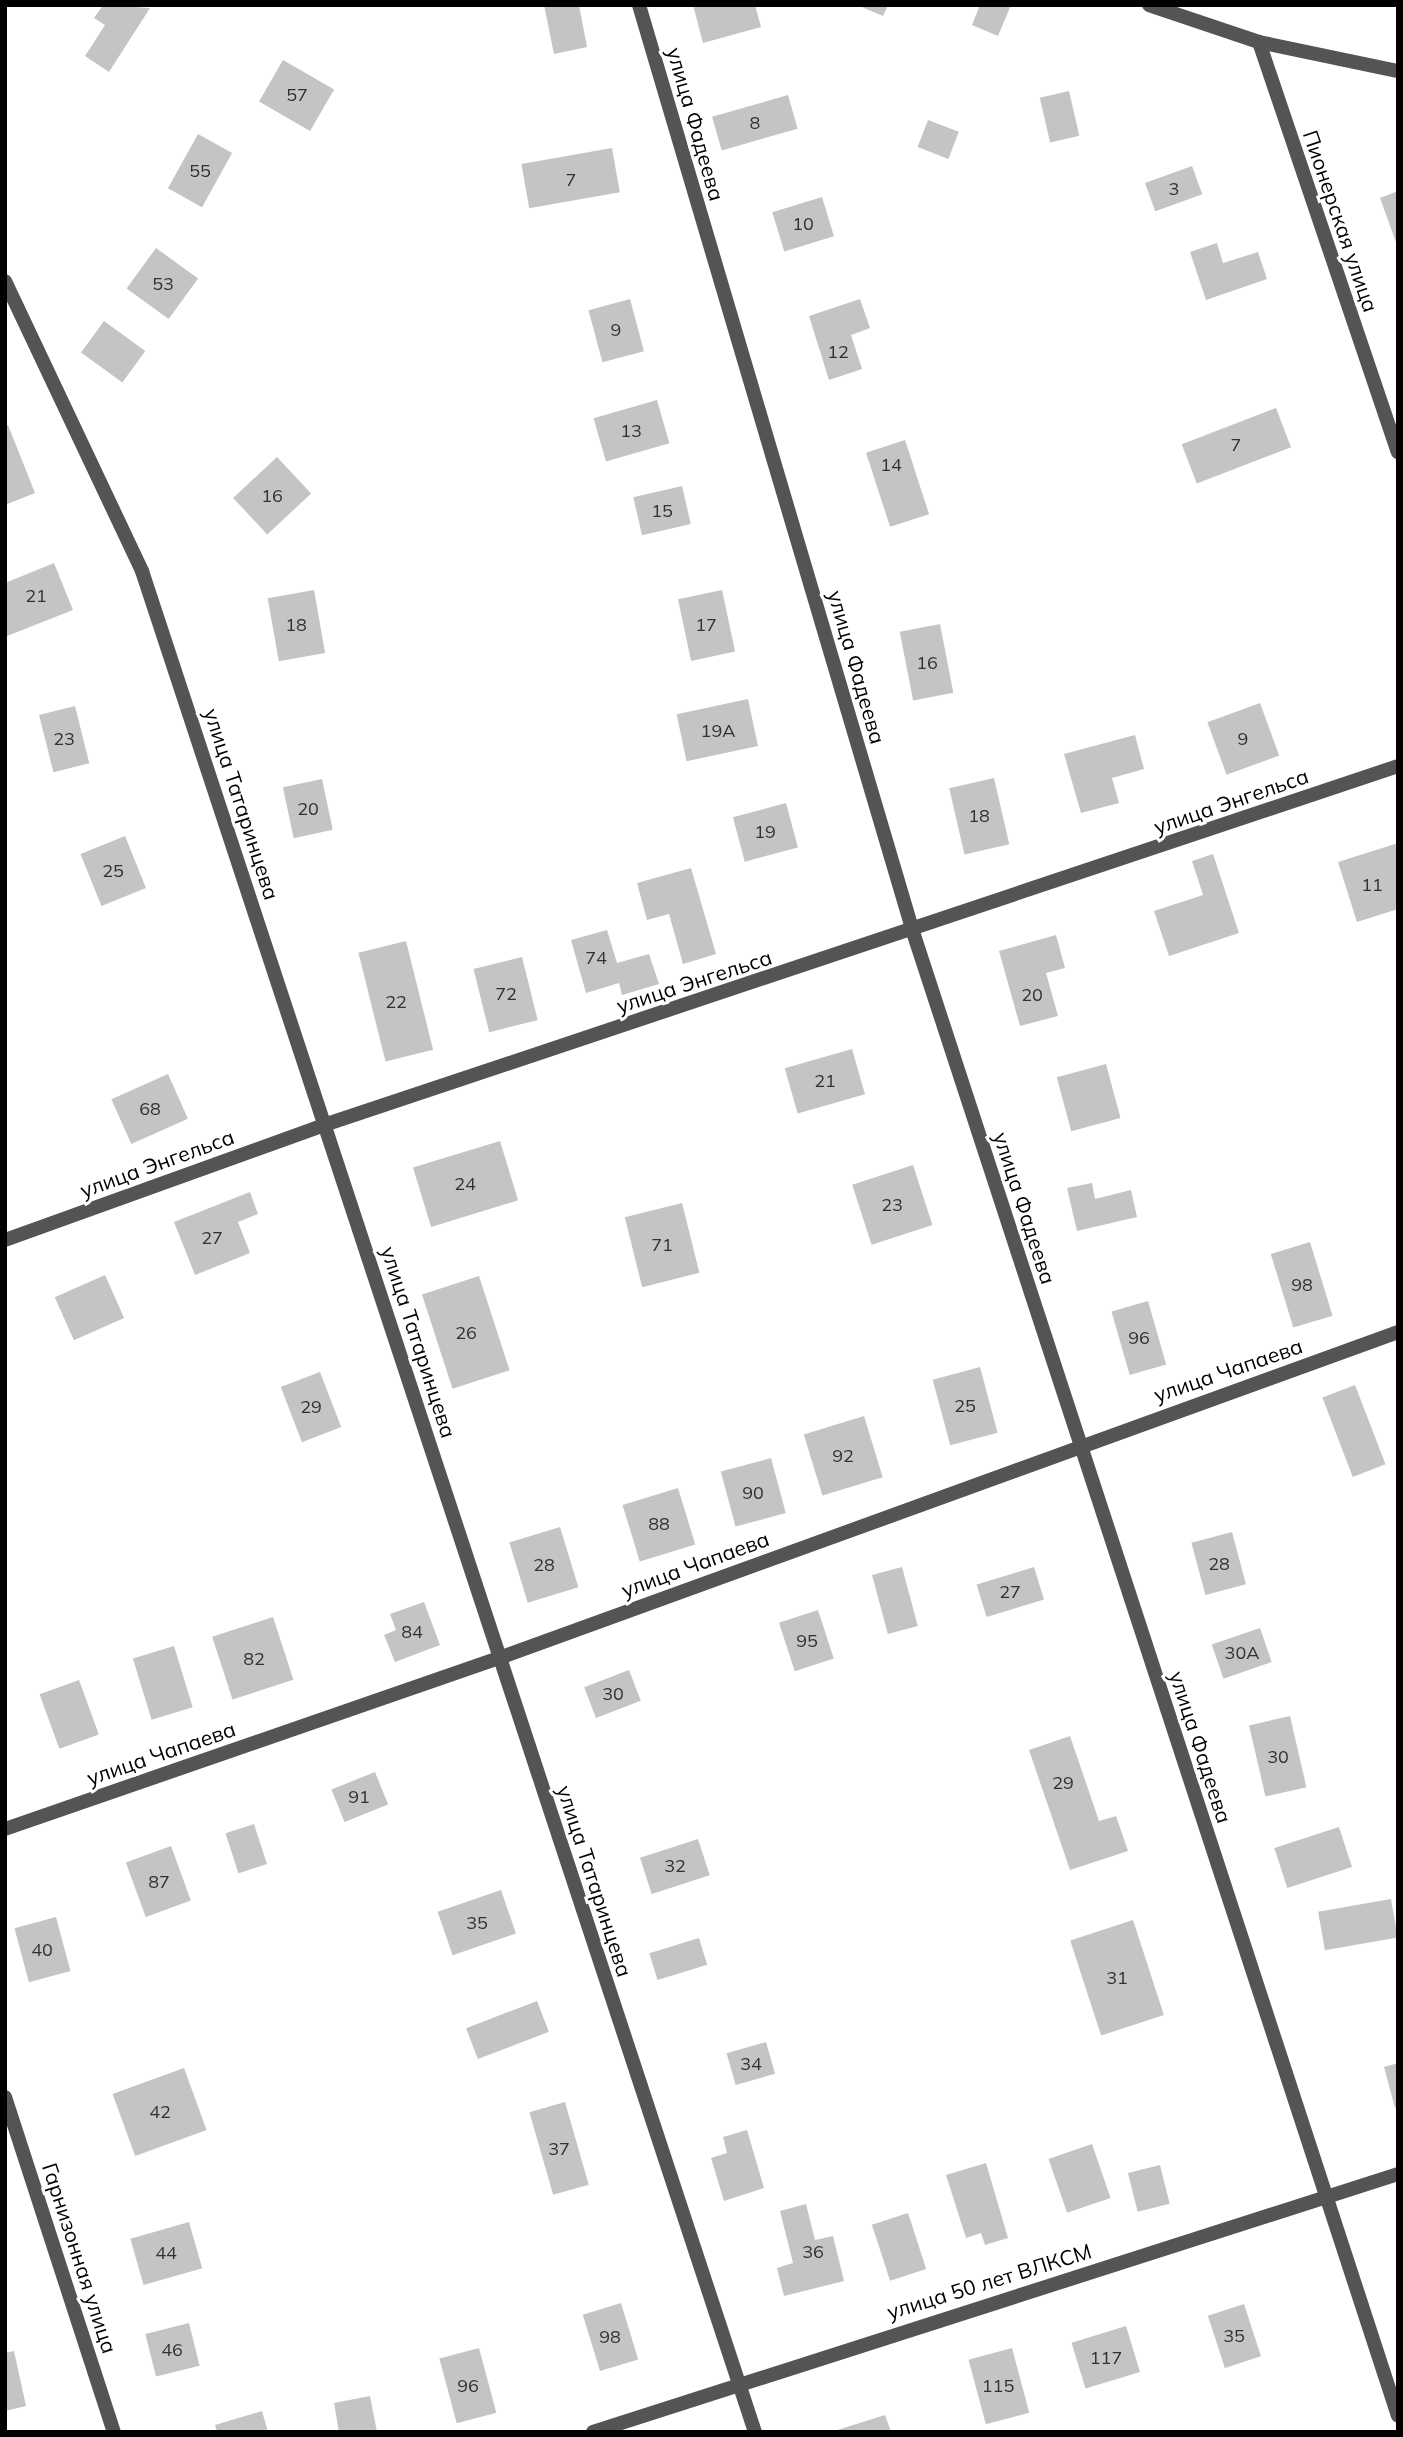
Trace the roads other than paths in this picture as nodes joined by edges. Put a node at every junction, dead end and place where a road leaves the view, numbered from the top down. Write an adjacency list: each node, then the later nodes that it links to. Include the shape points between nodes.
1 (639, 5): 8 (street, улица Фадеева)
2 (1149, 5): 3 (street)
3 (1259, 42): 4 (street); 6 (street, Пионерская улица)
4 (1398, 71)
5 (5, 281): 9 (street, улица Татаринцева, via 142,571)
6 (1398, 452)
7 (1398, 766): 8 (street, улица Энгельса)
8 (913, 932): 9 (street, улица Энгельса); 12 (street, улица Фадеева)
9 (327, 1124): 10 (street, улица Энгельса); 13 (street, улица Татаринцева)
10 (5, 1240)
11 (1398, 1332): 12 (street, улица Чапаева)
12 (1079, 1444): 13 (street, улица Чапаева); 17 (street, улица Фадеева)
13 (499, 1658): 14 (street, улица Чапаева); 18 (street, улица Татаринцева)
14 (5, 1829)
15 (5, 2097): 20 (street, Гарнизонная улица)
16 (1398, 2174): 17 (street, улица 50 лет ВЛКСМ)
17 (1326, 2197): 18 (street, улица 50 лет ВЛКСМ); 19 (street, улица Фадеева)
18 (739, 2382): 21 (street, улица 50 лет ВЛКСМ); 22 (street, улица Татаринцева)
19 (1398, 2416)
20 (114, 2432)
21 (593, 2432)
22 (755, 2432)

